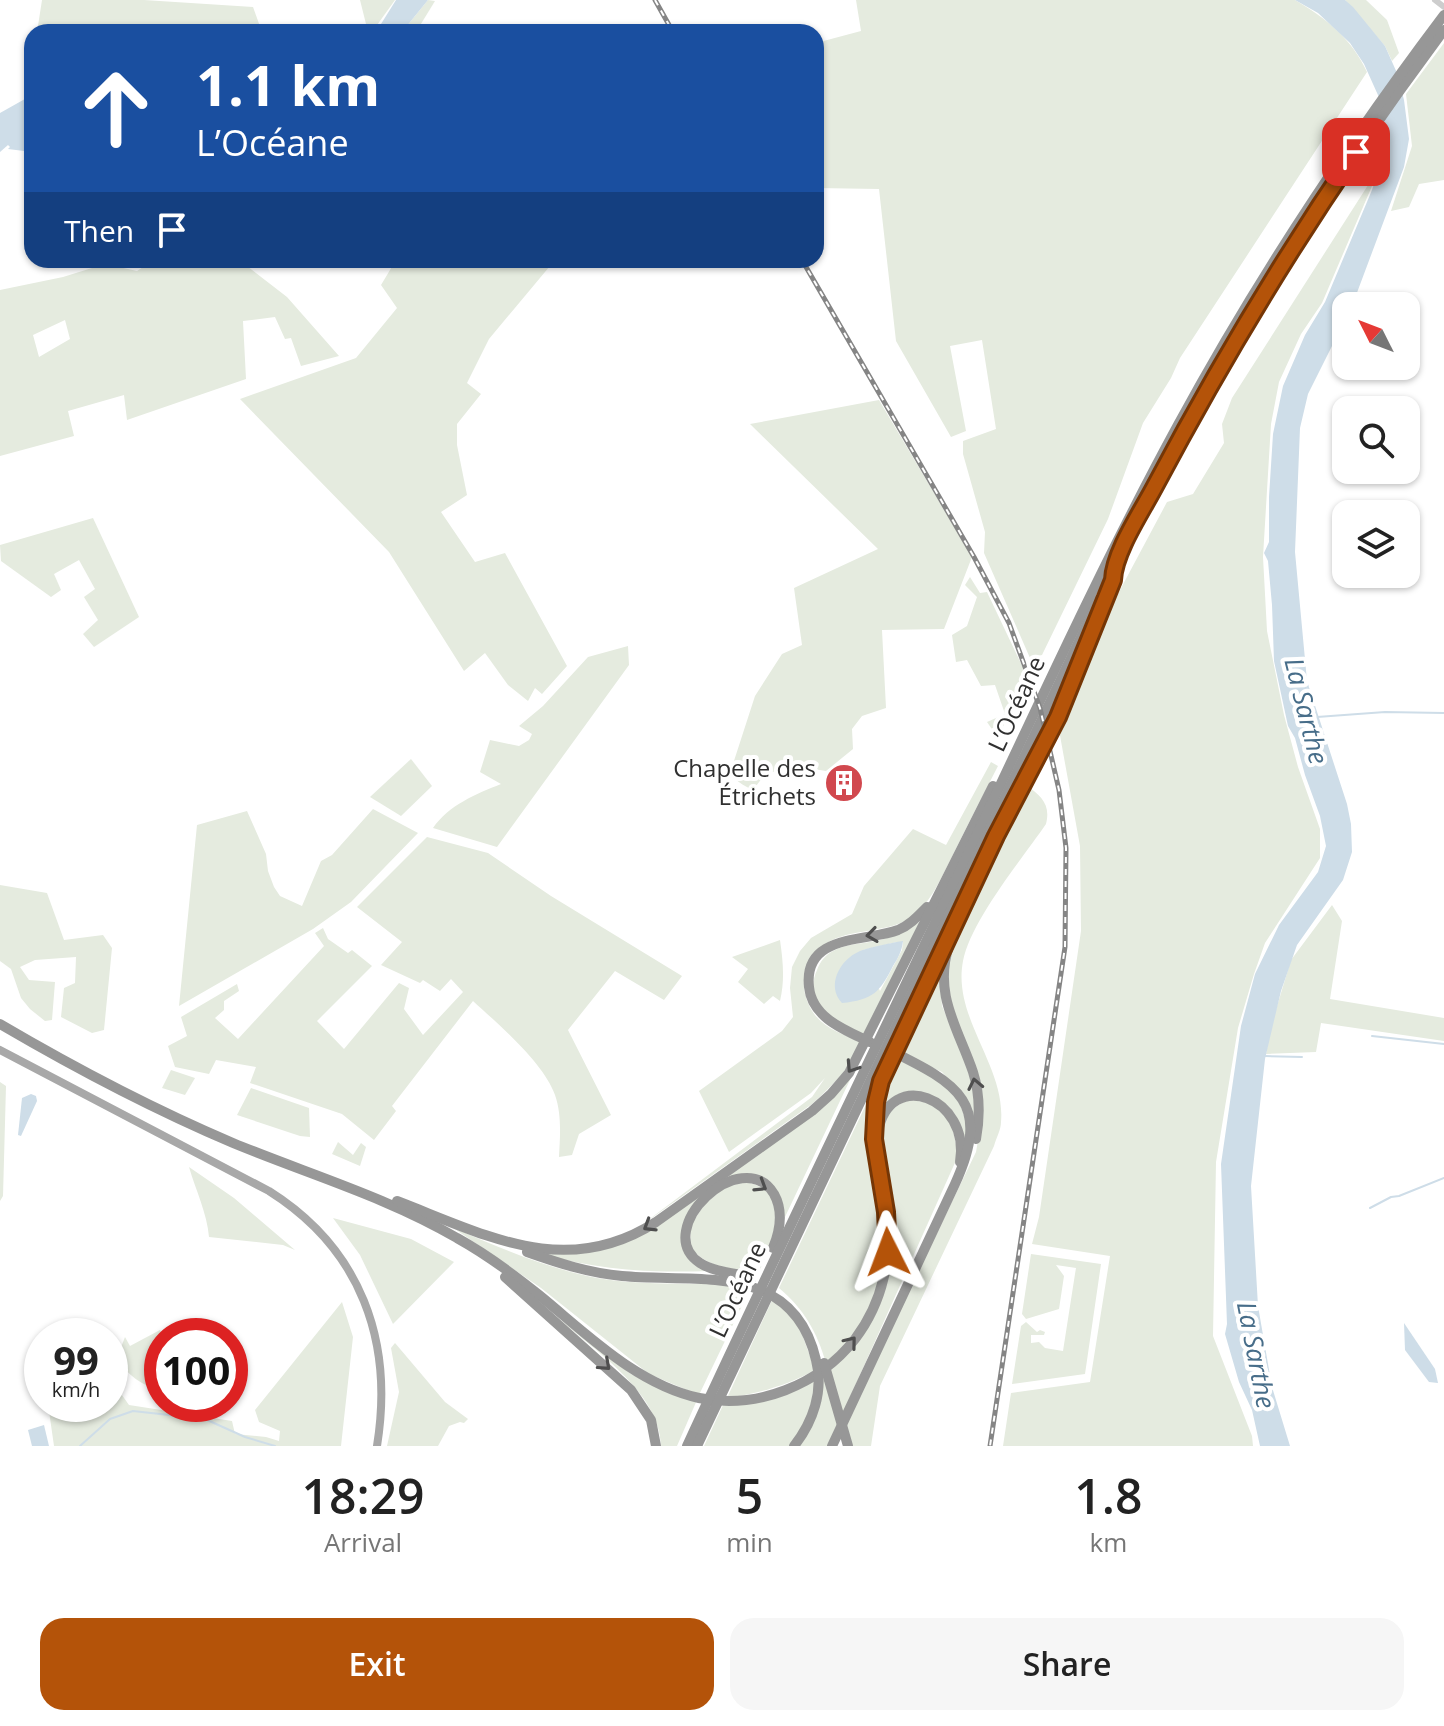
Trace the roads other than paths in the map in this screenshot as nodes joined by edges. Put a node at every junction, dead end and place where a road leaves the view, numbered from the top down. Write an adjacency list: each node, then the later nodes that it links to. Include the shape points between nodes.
1 (1435, 0): 2 (street)
2 (1444, 7)
3 (1444, 15): 5 (highway, L’Océane)
4 (1444, 30): 5 (highway, L’Océane)
5 (1408, 71): 6 (highway, L’Océane); 6 (highway, L’Océane, via 1366,120 1278,255)
6 (1216, 366): 7 (highway, L’Océane)
7 (1192, 408): 8 (highway, L’Océane); 9 (highway, L’Océane, via 1126,524)
8 (1114, 568): 10 (highway, via 1058,717); 25 (highway, L’Océane)
9 (1018, 748): 11 (highway, via 1008,757); 20 (highway, L’Océane)
10 (974, 883): 15 (highway, via 881,1081 873,1122); 17 (highway, one-way to 10, via 977,1138 976,1082 950,1018 943,977)
11 (936, 896): 17 (highway, one-way to 17, via 902,928 827,948 808,981 817,1009 833,1023 934,1073 963,1100 971,1134 967,1157); 18 (highway, one-way to 18, via 857,1061 812,1111 622,1241 560,1252)
12 (0, 1017): 18 (highway, via 174,1109)
13 (0, 1024): 16 (highway, via 175,1117)
14 (0, 1050): 22 (main road, via 269,1191 323,1236 353,1277 376,1335 382,1384)
15 (878, 1171): 16 (highway, one-way to 15, via 510,1272 634,1370 689,1395 736,1401 781,1392 811,1378 864,1327 881,1290 888,1252); 17 (highway, via 879,1130 887,1110 904,1097 926,1097 953,1118 960,1160)
16 (436, 1226): 23 (highway, one-way to 23, via 514,1284 622,1381 645,1409)
17 (931, 1235): 27 (highway)
18 (496, 1238): 19 (highway, via 585,1271)
19 (747, 1279): 20 (highway, one-way to 20, via 700,1263 688,1249 686,1236 688,1222 702,1201 727,1183 746,1178 770,1189 780,1212 776,1240); 21 (highway, via 783,1300)
20 (754, 1301): 24 (highway, L’Océane)
21 (822, 1369): 26 (highway, via 813,1413); 28 (highway)
22 (377, 1446)
23 (656, 1446)
24 (687, 1446)
25 (697, 1446)
26 (794, 1446)
27 (832, 1446)
28 (848, 1446)

